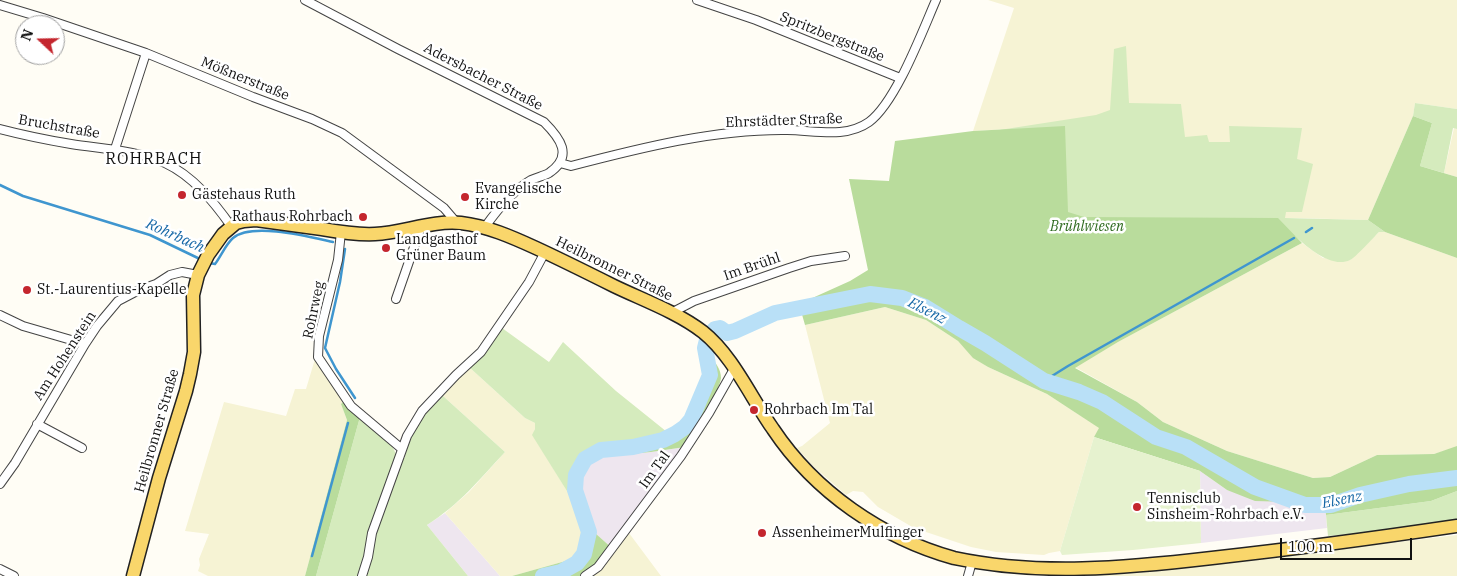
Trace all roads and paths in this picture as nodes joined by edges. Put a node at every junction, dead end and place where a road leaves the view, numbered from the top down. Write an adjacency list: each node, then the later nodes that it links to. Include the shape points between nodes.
1 (306, 0): 9 (street, Adersbacher Straße, via 544,122 557,135 563,149)
2 (697, 0): 6 (street, Spritzbergstraße)
3 (936, 0): 6 (street, Ehrstädter Straße)
4 (0, 5): 5 (street, Mößnerstraße)
5 (146, 53): 8 (street, Bruchstraße); 10 (street, Mößnerstraße, via 342,133 444,208)
6 (900, 78): 9 (street, Ehrstädter Straße, via 884,108 868,122 848,132 786,130 707,136 634,149 570,166)
7 (0, 129): 8 (street, Bruchstraße, via 71,144)
8 (115, 149): 11 (street, Bruchstraße, via 165,163 180,172 196,184)
9 (560, 163): 13 (street, via 548,174 532,180 514,193)
10 (456, 222): 12 (main road, Heilbronner Straße); 13 (main road, Heilbronner Straße)
11 (232, 226): 14 (main road, Heilbronner Straße, via 236,222 256,220); 17 (main road, Heilbronner Straße)
12 (421, 227): 14 (main road, Heilbronner Straße, via 373,234); 18 (street)
13 (485, 227): 15 (main road, Heilbronner Straße)
14 (341, 232): 25 (street, Rohrweg, via 338,260 319,336 318,357 351,406)
15 (545, 252): 19 (main road, Heilbronner Straße); 25 (street, via 529,282 481,352 422,411)
16 (845, 256): 19 (street, Im Brühl, via 789,268 694,301)
17 (203, 265): 21 (street, Am Hohenstein, via 170,275 118,301); 31 (main road, Heilbronner Straße, via 194,295 194,352 190,374)
18 (396, 299)
19 (671, 313): 22 (main road, Heilbronner Straße, via 701,331 721,349)
20 (0, 315): 21 (street, via 24,326)
21 (85, 344): 23 (street, Am Hohenstein)
22 (734, 369): 28 (main road, Heilbronner Straße, via 775,433 801,465 837,498 888,532 953,558); 33 (street, Im Tal, via 681,456 598,567)
23 (37, 424): 24 (street); 26 (street, Am Hohenstein)
24 (82, 448)
25 (402, 449): 32 (street, via 372,534)
26 (0, 484)
27 (1457, 526): 28 (main road, Heilbronner Straße, via 1302,548 1108,569 1035,571)
28 (972, 562): 34 (street)
29 (0, 569): 30 (street)
30 (14, 576)
31 (133, 576)
32 (362, 576)
33 (585, 576)
34 (968, 576)

